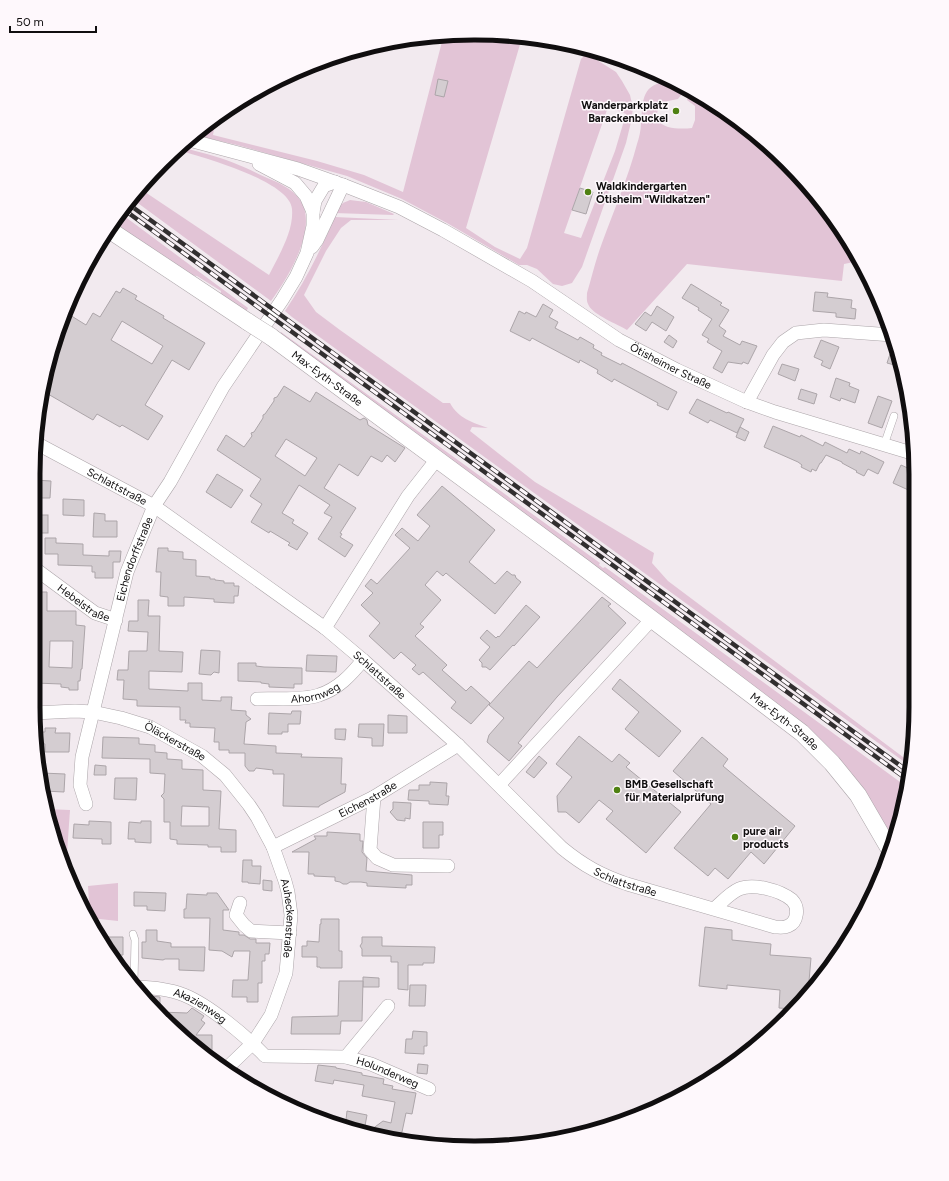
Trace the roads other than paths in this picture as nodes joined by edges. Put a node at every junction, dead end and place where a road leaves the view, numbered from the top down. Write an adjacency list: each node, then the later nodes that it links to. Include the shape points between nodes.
1 (195, 142): 2 (street)
2 (236, 153): 3 (street, Ötisheimer Straße); 4 (street, via 295,183 306,196)
3 (339, 183): 4 (street, via 324,186 315,201); 6 (street, via 317,240); 9 (street, Ötisheimer Straße, via 399,207 443,230 532,281 619,340 676,370)
4 (313, 212): 6 (street)
5 (113, 233): 8 (street, Max-Eyth-Straße, bridge, via 248,322)
6 (307, 253): 8 (street, Eichendorffstraße)
7 (886, 335): 9 (street, via 824,330 796,333 782,342)
8 (262, 337): 14 (street, Max-Eyth-Straße); 15 (street, Eichendorffstraße, via 223,386)
9 (747, 402): 11 (street, Ötisheimer Straße)
10 (894, 416): 11 (lane)
11 (884, 445): 13 (street, Ötisheimer Straße)
12 (41, 446): 15 (street, Schlattstraße)
13 (908, 452)
14 (437, 459): 17 (street, Max-Eyth-Straße); 19 (street, via 408,496)
15 (154, 506): 18 (street, Eichendorffstraße, via 127,572); 19 (street, Schlattstraße)
16 (40, 572): 18 (street, Hebelstraße, via 95,613)
17 (652, 619): 25 (street); 28 (street, Max-Eyth-Straße, via 802,733 832,763 858,795)
18 (116, 620): 22 (street, Eichendorffstraße)
19 (325, 628): 20 (street, Schlattstraße)
20 (363, 660): 21 (street, Ahornweg, via 352,674 319,696); 24 (street, Schlattstraße)
21 (257, 698)
22 (93, 712): 23 (street, Öläckerstraße); 27 (street, Eichendorffstraße, via 82,757 80,785); 29 (street, Öläckerstraße, via 150,727 202,756 225,775 249,805)
23 (40, 713)
24 (458, 745): 25 (street, Schlattstraße); 26 (street, Eichenstraße)
25 (499, 785): 32 (street, Schlattstraße, via 580,863 604,876 627,884)
26 (374, 797): 29 (street, Eichenstraße); 30 (street, via 370,850 377,858 393,865)
27 (86, 804)
28 (887, 844)
29 (273, 847): 33 (street, Auheckenstraße, via 286,881 291,915)
30 (448, 866)
31 (240, 903): 33 (street, via 236,915 251,931)
32 (714, 908): 32 (street, Schlattstraße, via 775,927 788,926 797,914 793,901 766,888 748,886 738,890)
33 (290, 933): 38 (street, Auheckenstraße, via 286,972 271,1014)
34 (133, 934): 35 (lane)
35 (134, 976)
36 (143, 987): 38 (street, Akazienweg, via 182,994 200,1003)
37 (388, 1006): 39 (street, Holunderweg)
38 (253, 1043): 39 (street, Holunderweg, via 265,1056); 40 (street, Auheckenstraße)
39 (346, 1057): 41 (street, Holunderweg, via 371,1064)
40 (230, 1065)
41 (429, 1089)

